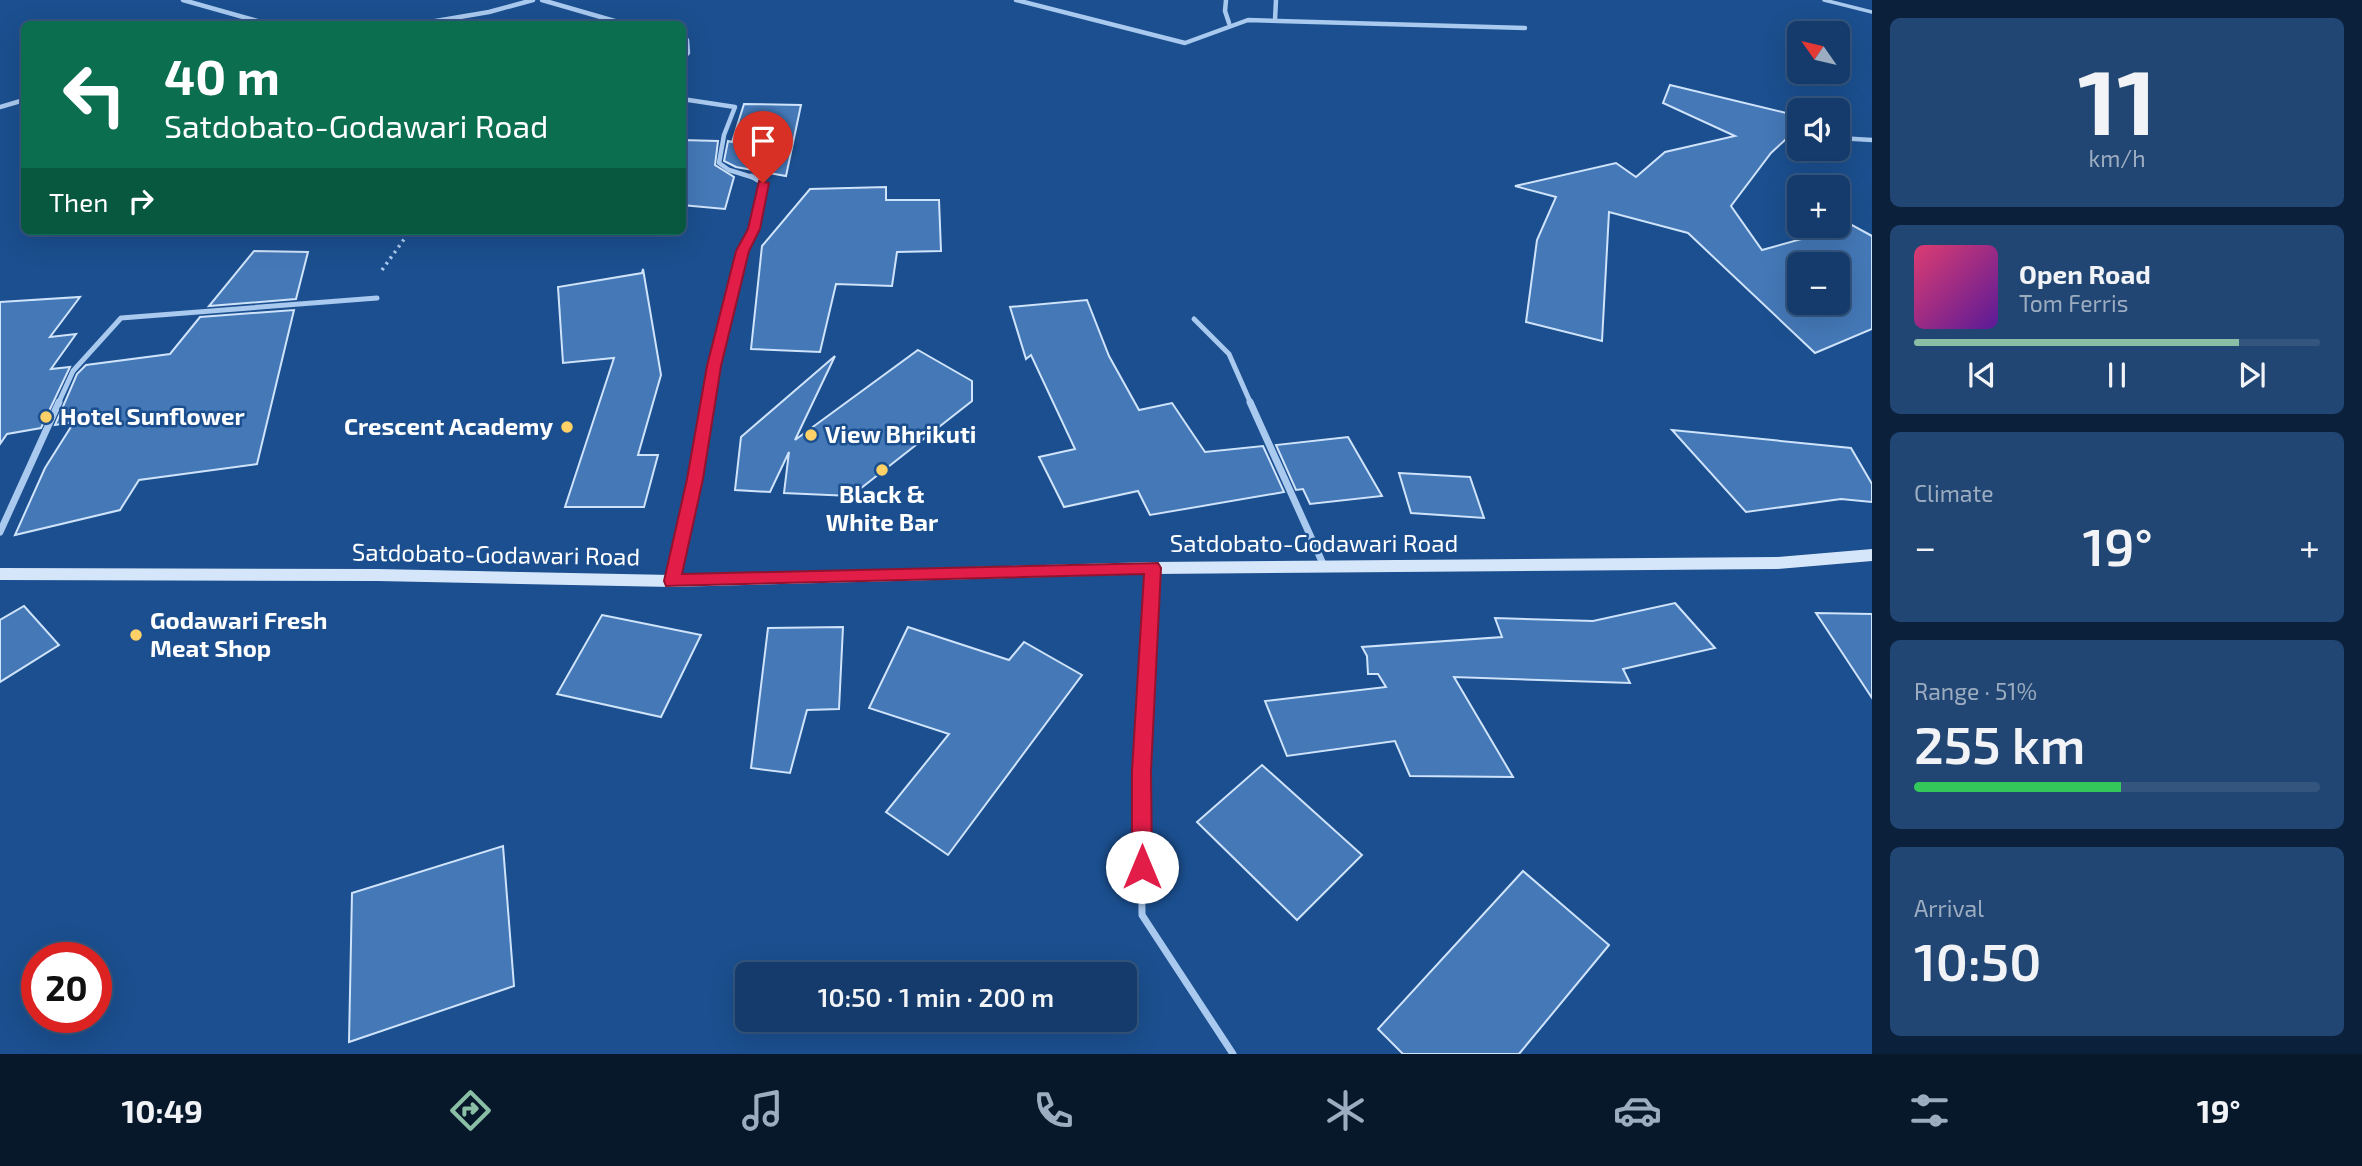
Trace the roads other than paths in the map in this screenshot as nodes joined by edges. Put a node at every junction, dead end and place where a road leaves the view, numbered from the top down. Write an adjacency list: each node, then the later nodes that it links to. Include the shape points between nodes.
1 (183, 0): 10 (street)
2 (533, 0): 11 (street)
3 (542, 0): 12 (street)
4 (1016, 0): 13 (street, via 1185,43)
5 (1226, 0): 13 (street)
6 (1276, 0): 9 (street)
7 (1824, 0): 8 (lane)
8 (1872, 12)
9 (1275, 20): 13 (street); 14 (street)
10 (257, 21)
11 (436, 21)
12 (615, 21)
13 (1229, 23)
14 (1525, 28)
15 (686, 100): 27 (street, via 735,107 719,163 763,183 714,366)
16 (21, 101): 17 (street)
17 (0, 107)
18 (1850, 139): 19 (street)
19 (1872, 140)
20 (377, 298): 22 (street, via 121,318 73,371)
21 (1195, 318): 24 (street, via 1229,354)
22 (0, 532)
23 (1872, 555): 24 (street, Satdobato-Godawari Road, via 1777,563)
24 (1324, 566): 25 (street, Satdobato-Godawari Road)
25 (1153, 568): 27 (street, Satdobato-Godawari Road); 28 (lane, via 1141,771 1142,915)
26 (0, 574): 27 (street, Satdobato-Godawari Road)
27 (672, 581)
28 (1233, 1054)

